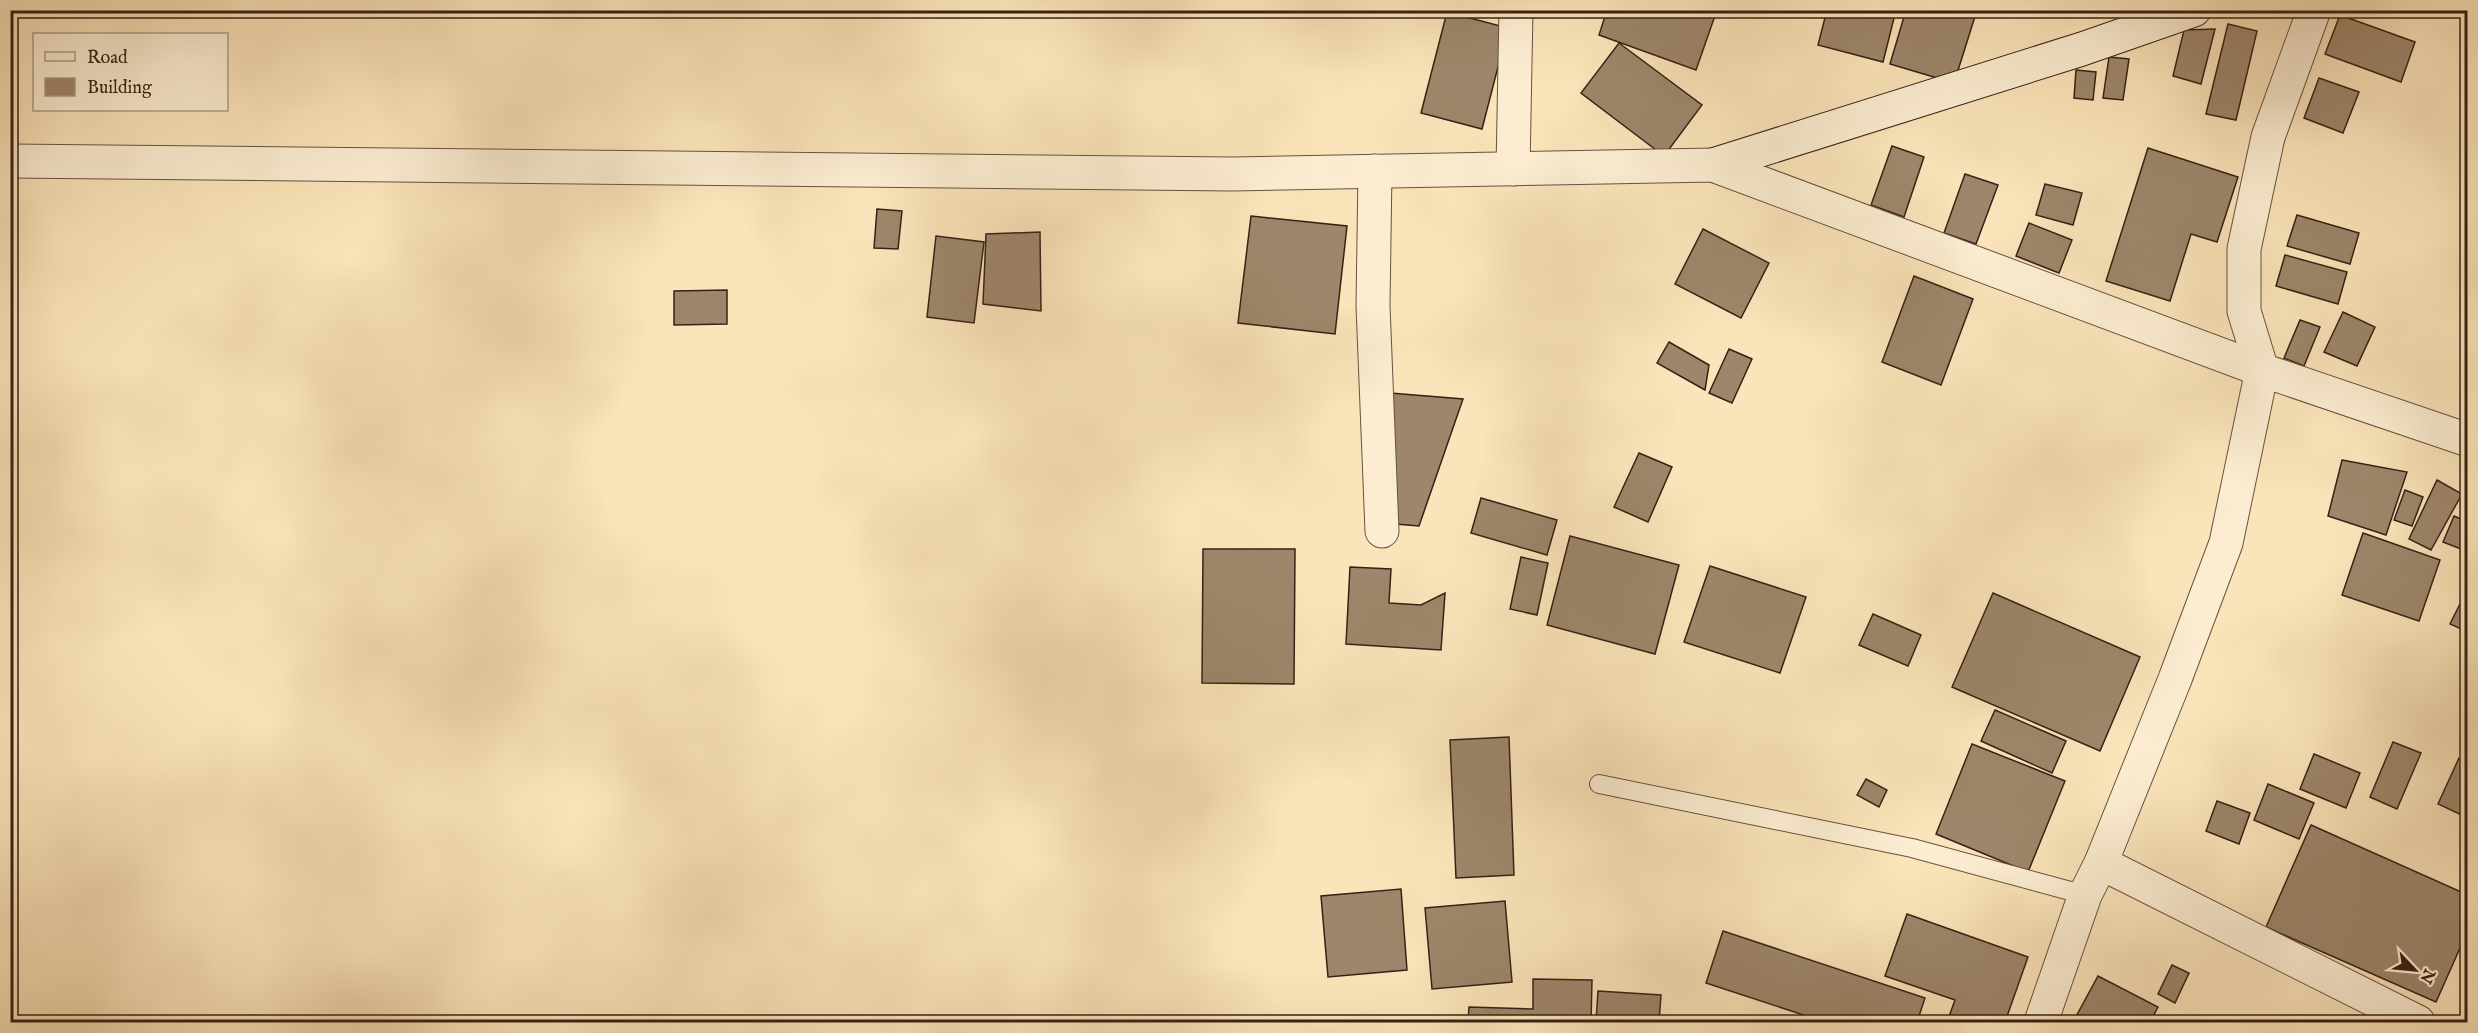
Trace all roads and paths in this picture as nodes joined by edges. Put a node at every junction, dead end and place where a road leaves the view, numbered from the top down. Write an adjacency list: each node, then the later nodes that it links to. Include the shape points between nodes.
1 (1516, 10): 6 (street)
2 (2194, 10): 5 (street)
3 (2314, 10): 8 (street, via 2268,137 2244,249 2244,311)
4 (10, 161): 7 (street, via 1208,174)
5 (1713, 165): 6 (street); 8 (street)
6 (1513, 169): 7 (street)
7 (1375, 171): 10 (street, via 1372,306)
8 (2262, 370): 9 (street); 12 (street, via 2226,543)
9 (2468, 440)
10 (1382, 531)
11 (1599, 784): 13 (lane, via 1912,848)
12 (2101, 863): 13 (street); 15 (street)
13 (2085, 896): 14 (street)
14 (2041, 1023)
15 (2418, 1023)

